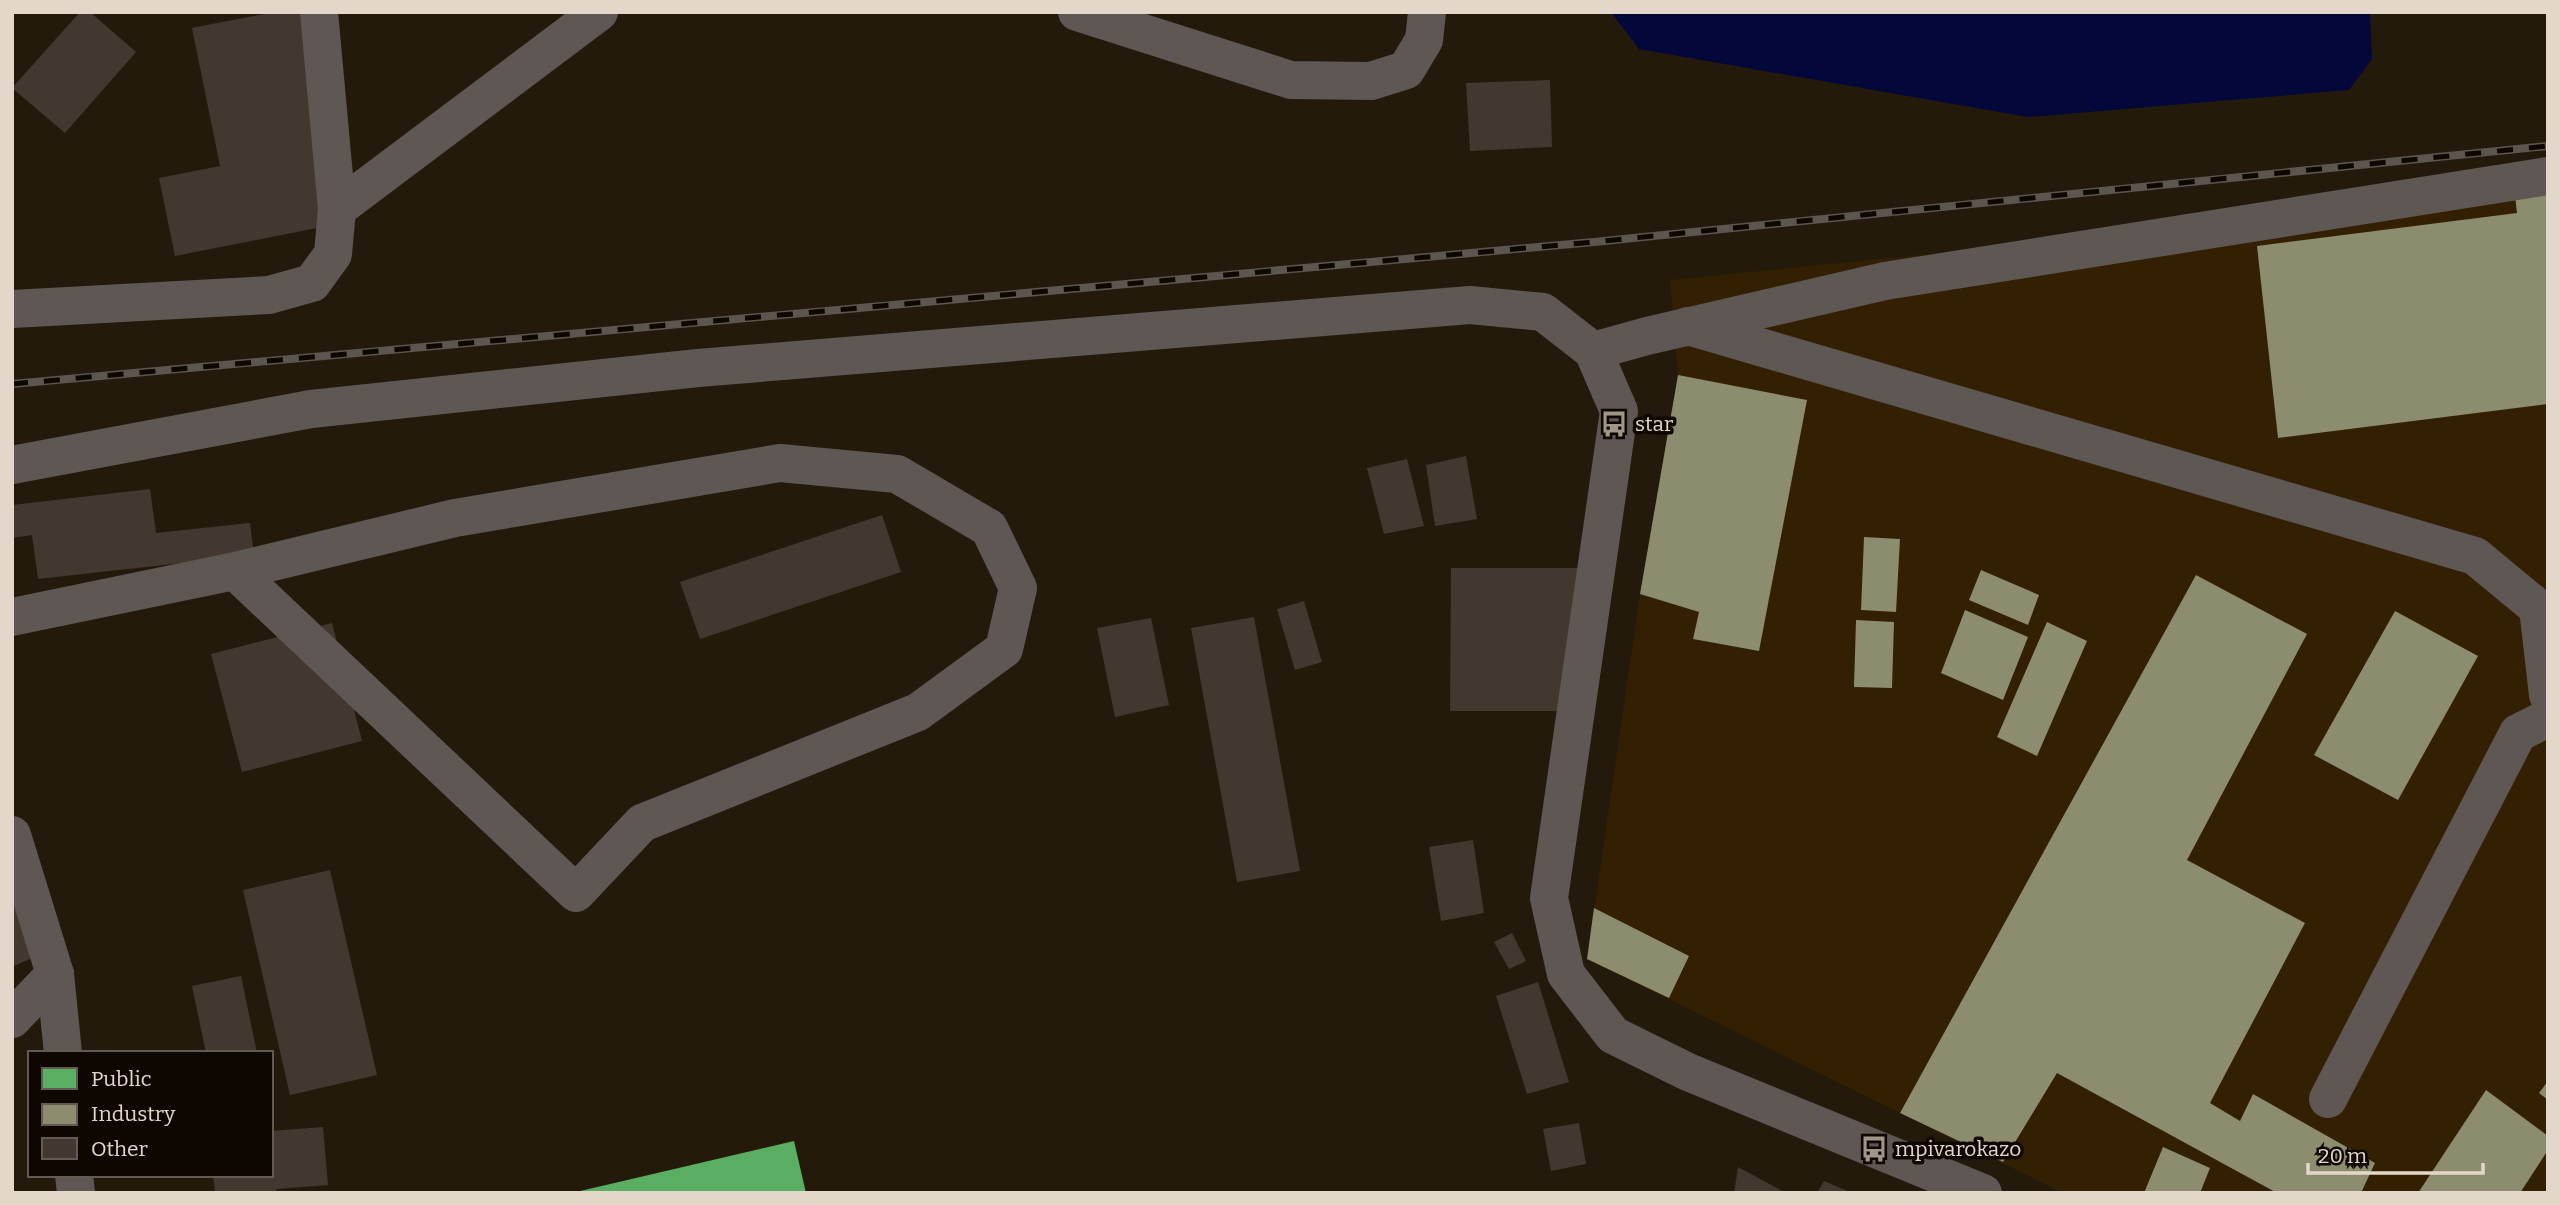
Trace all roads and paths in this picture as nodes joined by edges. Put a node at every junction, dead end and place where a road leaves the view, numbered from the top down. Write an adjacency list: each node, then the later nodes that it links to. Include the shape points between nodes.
1 (319, 12): 6 (street)
2 (598, 12): 6 (street)
3 (1077, 12): 4 (street, via 1291,80 1371,81 1406,70 1424,40)
4 (1427, 12)
5 (2548, 176): 8 (street, via 1885,281)
6 (337, 209): 7 (street, via 332,254 312,284 269,295)
7 (12, 309)
8 (1688, 326): 9 (street); 13 (street, via 2475,556 2538,608)
9 (1593, 351): 10 (street, via 1544,312 1470,305 698,368 325,408); 20 (street, via 1619,411 1549,898 1566,974 1613,1035 1699,1077)
10 (12, 465)
11 (235, 571): 11 (street, via 455,518 780,463 897,474 989,528 1018,588 1004,649 918,712 642,823 576,893); 12 (street)
12 (12, 617)
13 (2548, 695)
14 (2548, 718): 19 (street, via 2518,733)
15 (12, 835): 16 (street)
16 (55, 974): 17 (street); 18 (street)
17 (12, 1019)
18 (63, 1051)
19 (2328, 1099)
20 (1983, 1193)

